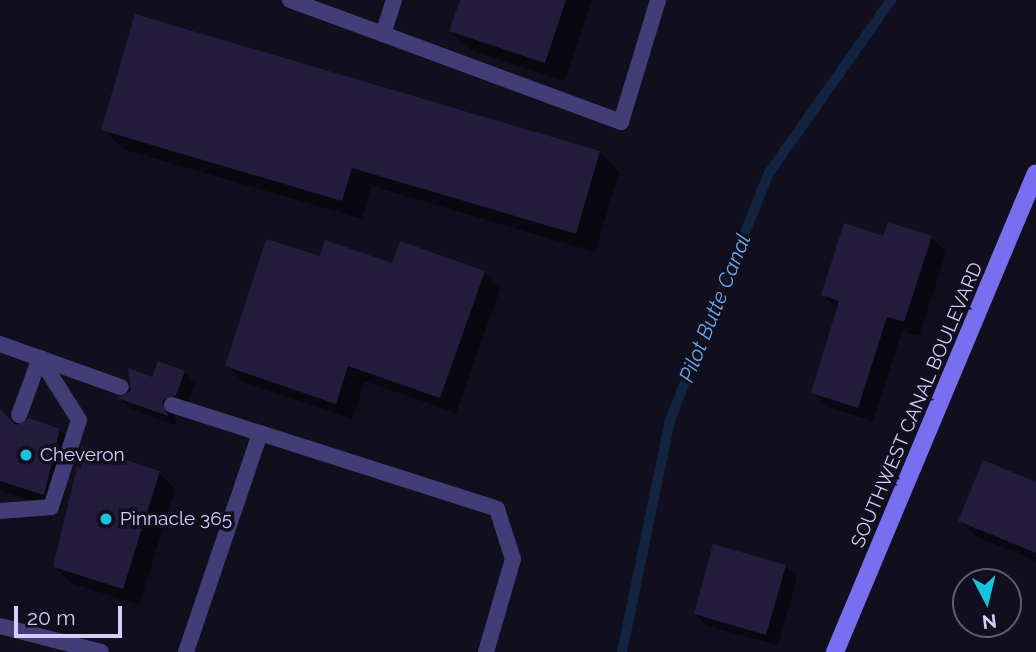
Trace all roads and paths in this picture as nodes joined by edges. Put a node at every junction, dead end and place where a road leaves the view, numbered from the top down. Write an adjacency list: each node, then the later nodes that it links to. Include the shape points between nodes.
1 (290, 0): 4 (lane)
2 (394, 0): 4 (lane)
3 (658, 0): 4 (lane, via 621,122)
4 (383, 34)
5 (1036, 173): 17 (main road, SOUTHWEST CANAL BOULEVARD)
6 (0, 344): 7 (lane)
7 (40, 358): 8 (lane); 10 (lane); 12 (lane, via 79,420 51,507)
8 (121, 387)
9 (172, 405): 11 (lane)
10 (19, 415)
11 (260, 433): 15 (lane); 16 (lane, via 497,509 513,559)
12 (0, 511)
13 (0, 626): 14 (lane)
14 (101, 652)
15 (186, 652)
16 (486, 652)
17 (835, 652)

